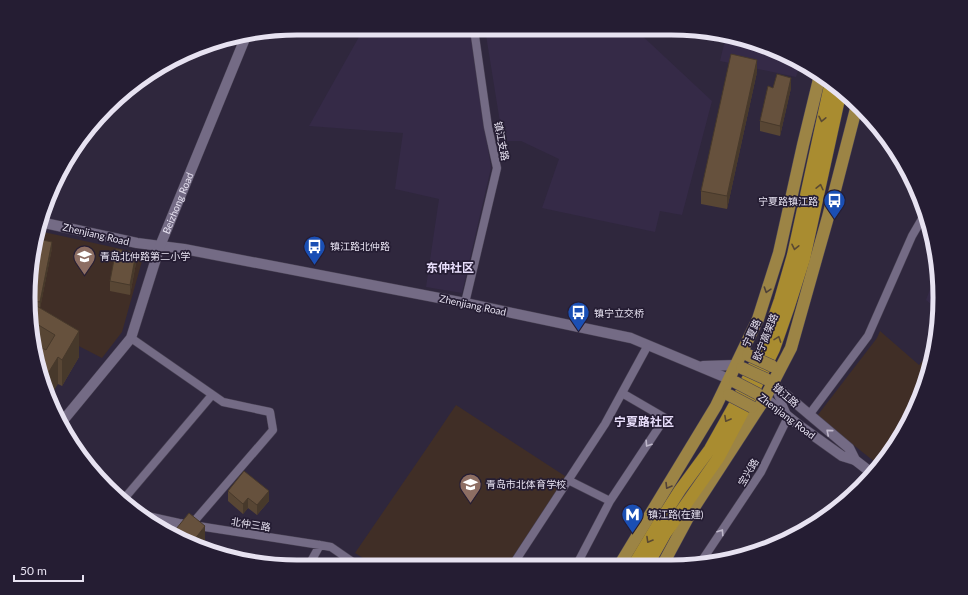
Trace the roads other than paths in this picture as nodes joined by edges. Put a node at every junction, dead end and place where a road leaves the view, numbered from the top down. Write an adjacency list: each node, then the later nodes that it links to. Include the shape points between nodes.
1 (475, 35): 10 (street, 镇江支路, via 488,127 497,168)
2 (244, 40): 9 (street, Beizhong Road)
3 (819, 81): 13 (main road, 宁夏路, one-way to 13, via 779,253)
4 (829, 89): 43 (highway, 胶宁高架路, one-way to 43, via 793,255 764,342 738,399 710,449 676,496)
5 (840, 97): 44 (highway, 胶宁高架路, one-way to 5, via 665,534 719,457 774,349 804,259)
6 (855, 111): 14 (main road, via 791,348)
7 (921, 220): 24 (street, via 868,336)
8 (46, 223): 9 (street, Zhenjiang Road)
9 (160, 246): 10 (street, Zhenjiang Road); 11 (street, Beizhong Road)
10 (465, 303): 12 (street, Zhenjiang Road, via 631,338)
11 (131, 338): 20 (street); 26 (street, Beizhong Road)
12 (648, 345): 15 (street, Zhenjiang Road); 19 (street)
13 (747, 350): 14 (main road, bridge); 16 (main road, 宁夏路)
14 (778, 364): 18 (main road)
15 (699, 366): 16 (street, 镇江路); 17 (street, Zhenjiang Road)
16 (739, 367): 17 (main road, 宁夏路); 18 (main road, 镇江路, bridge)
17 (732, 381): 21 (main road, 宁夏路); 22 (main road, Zhenjiang Road, bridge)
18 (769, 381): 22 (main road); 24 (street, 镇江路); 25 (street)
19 (622, 394): 29 (street); 31 (street, one-way to 31, via 665,418)
20 (212, 395): 30 (street); 34 (street, via 223,402 270,412 273,430)
21 (724, 396): 23 (main road, bridge); 42 (main road, 宁夏路, one-way to 42)
22 (762, 396): 23 (main road); 25 (street, Zhenjiang Road)
23 (753, 410): 45 (main road)
24 (809, 415): 27 (street, 镇江路, one-way to 24, via 849,448)
25 (788, 417): 27 (street, Zhenjiang Road, via 842,456); 37 (street, 宝兴路, one-way to 25, via 761,472)
26 (65, 419)
27 (856, 460): 28 (street, Zhenjiang Road)
28 (869, 470)
29 (568, 480): 31 (street); 40 (street)
30 (126, 497)
31 (610, 501): 41 (street)
32 (154, 518): 33 (street, 北仲三路)
33 (175, 522): 34 (street, 北仲三路); 35 (street)
34 (191, 525): 36 (street, 北仲三路)
35 (174, 529)
36 (320, 544): 38 (street); 39 (street, 北仲三路, via 331,547)
37 (704, 558)
38 (312, 560)
39 (350, 560)
40 (516, 560)
41 (579, 560)
42 (623, 560)
43 (637, 560)
44 (650, 560)
45 (665, 560)

